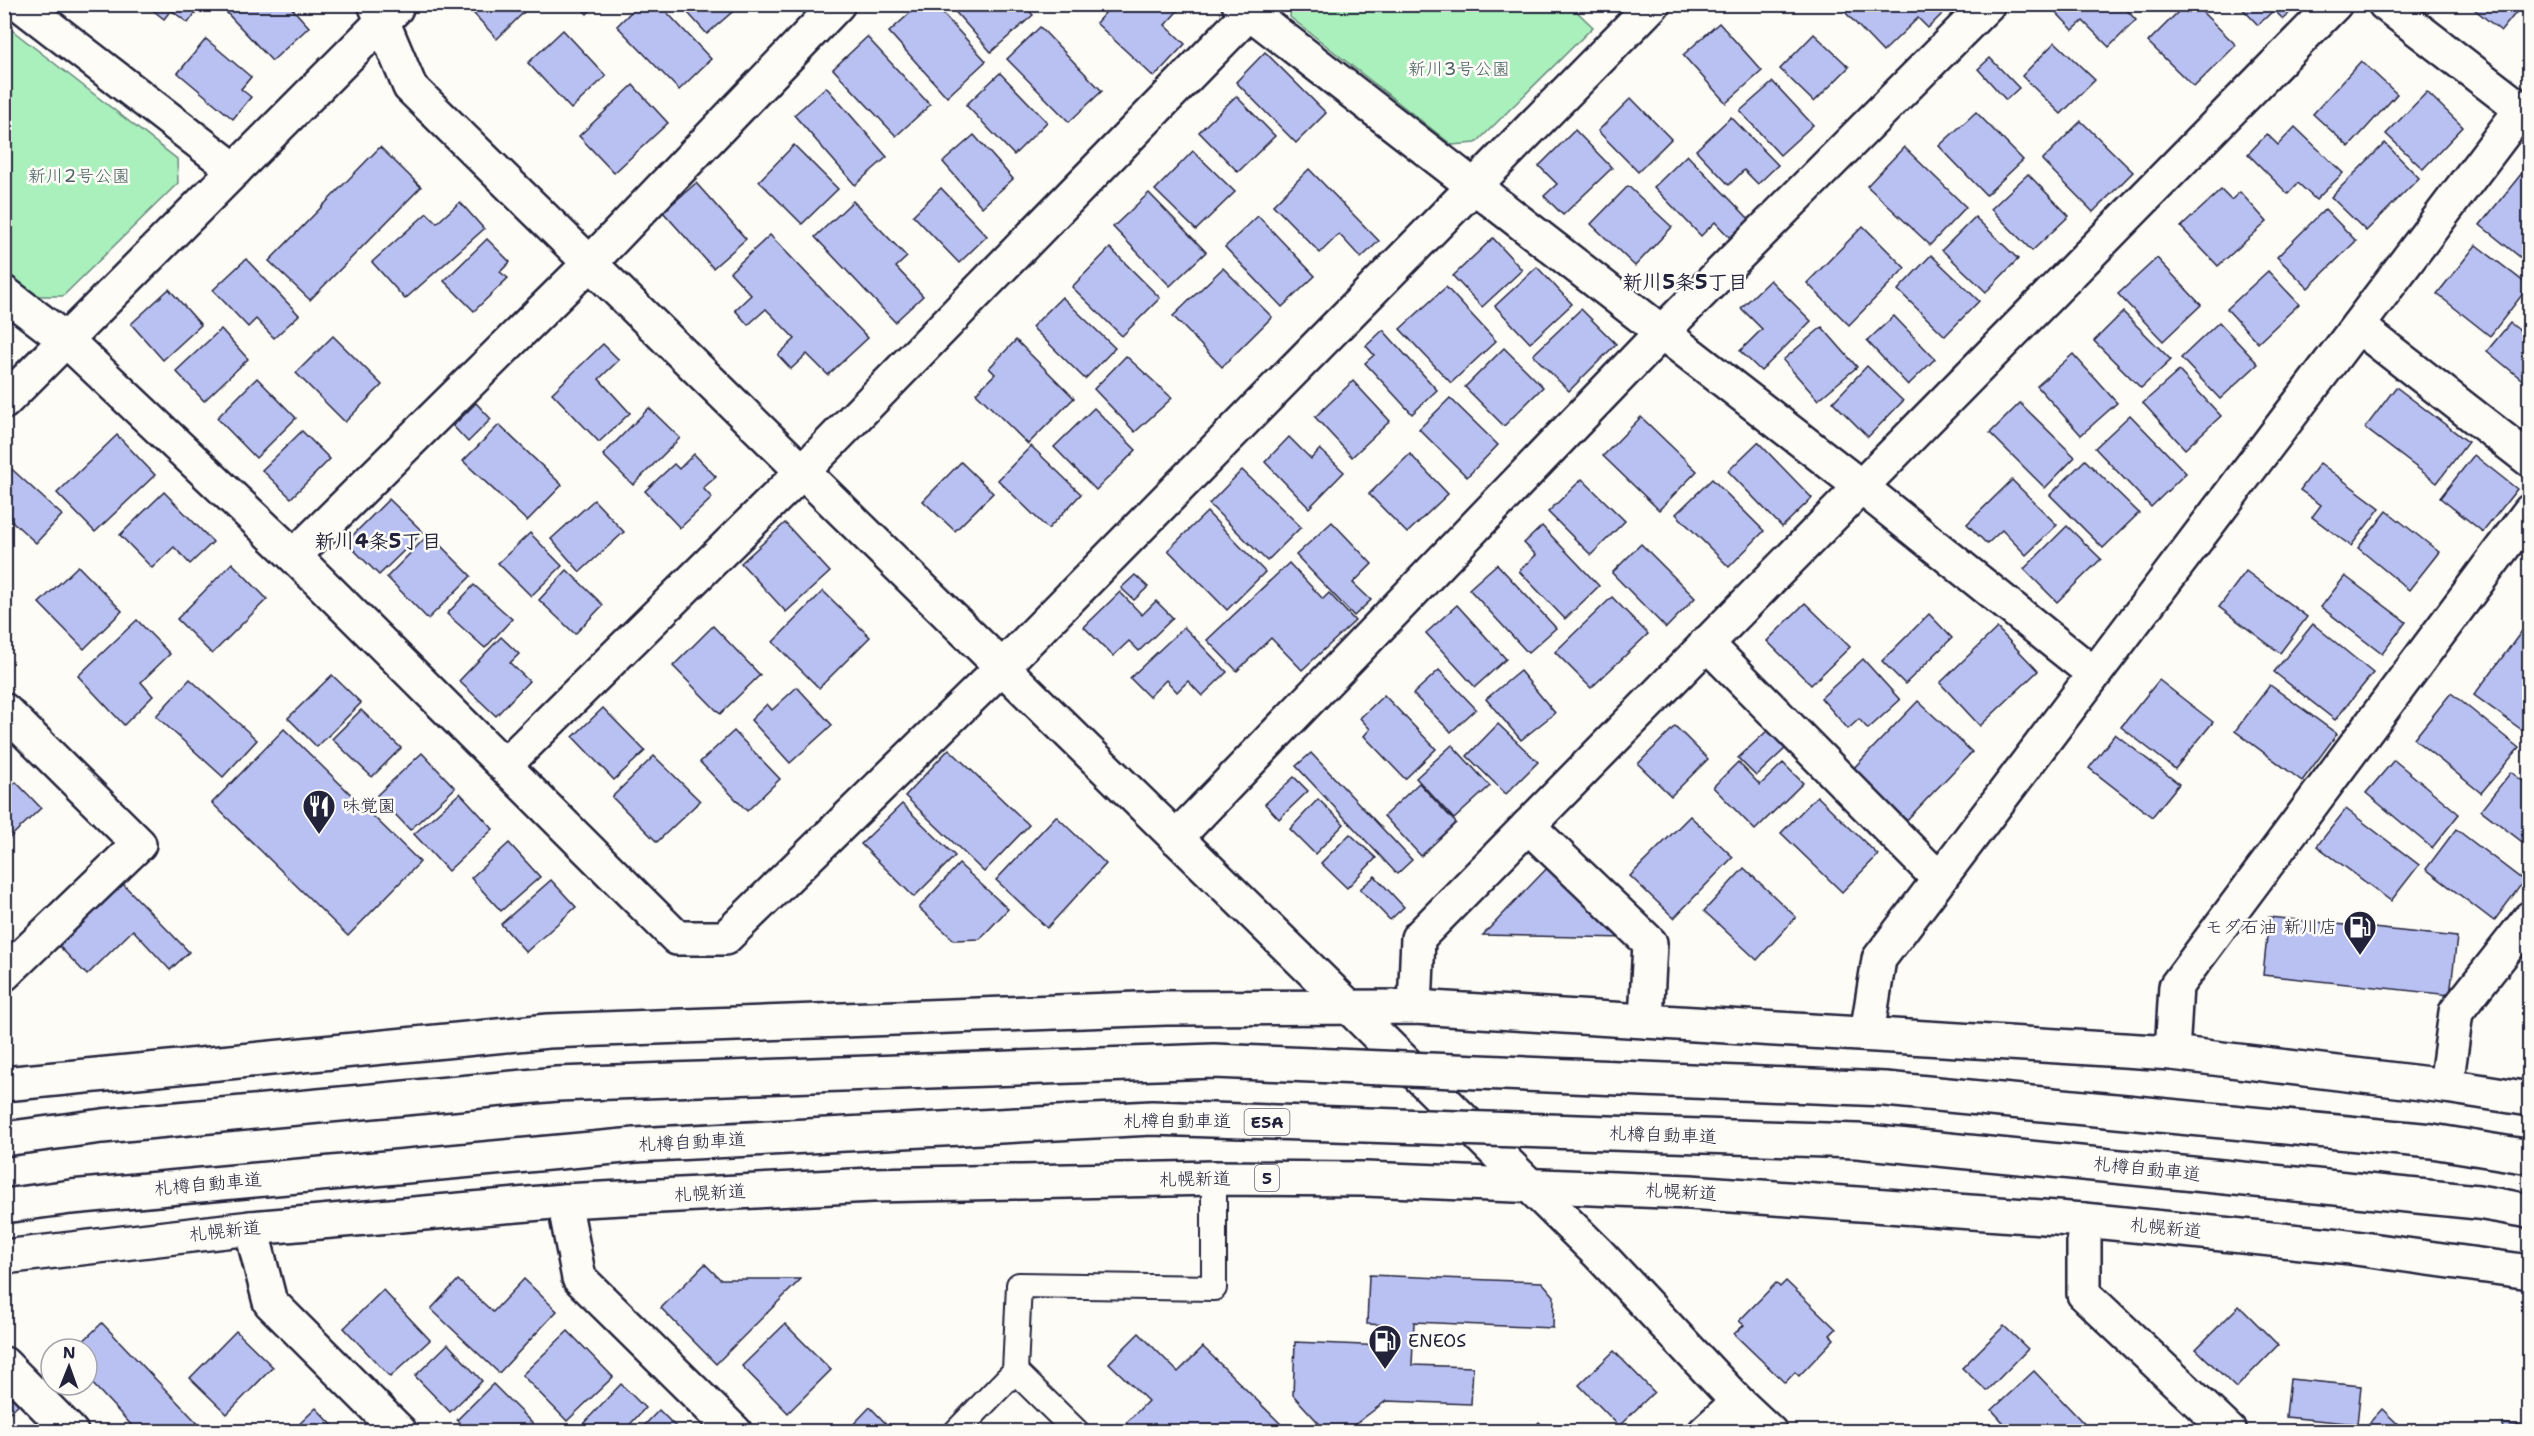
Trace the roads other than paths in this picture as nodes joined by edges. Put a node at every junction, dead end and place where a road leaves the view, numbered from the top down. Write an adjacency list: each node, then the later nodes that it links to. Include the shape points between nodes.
1 (20, 4): 10 (main road)
2 (838, 4): 12 (main road)
3 (1653, 4): 11 (main road)
4 (1988, 4): 15 (main road)
5 (2335, 4): 20 (main road)
6 (2385, 4): 9 (main road)
7 (1249, 7): 11 (main road); 19 (main road)
8 (385, 10): 10 (main road); 12 (main road, via 410,87)
9 (2525, 113): 14 (main road)
10 (235, 170): 16 (main road)
11 (1474, 186): 15 (main road); 24 (main road)
12 (590, 263): 19 (main road); 22 (main road)
13 (4, 293): 16 (main road)
14 (2358, 326): 18 (main road); 25 (main road)
15 (1662, 332): 20 (main road); 29 (main road)
16 (66, 340): 17 (main road); 22 (main road)
17 (4, 402)
18 (2529, 460)
19 (802, 472): 24 (main road); 27 (main road)
20 (1860, 486): 23 (main road); 25 (main road)
21 (2529, 511): 37 (main road, via 2176,986)
22 (294, 556): 27 (main road)
23 (1706, 642): 28 (main road); 30 (main road)
24 (1002, 667): 27 (main road, via 726,938 677,938); 29 (main road)
25 (2094, 674): 30 (main road)
26 (4, 710): 32 (main road, via 139,844)
27 (505, 765)
28 (1527, 826): 34 (main road, via 1418,938); 35 (main road, via 1650,943)
29 (1176, 838): 33 (main road)
30 (1939, 879): 36 (main road, via 1879,959)
31 (2529, 918): 39 (main road, via 2456,1012)
32 (4, 974)
33 (1349, 1007): 34 (main road); 38 (main road, via 1166,1008 548,1031); 44 (main road)
34 (1415, 1007): 35 (main road)
35 (1646, 1021): 36 (main road)
36 (1867, 1034): 37 (main road)
37 (2172, 1053): 39 (main road)
38 (4, 1084)
39 (2446, 1086): 40 (main road)
40 (2529, 1099)
41 (4, 1139): 42 (main road, bridge, via 102,1126 557,1084 1214,1061 1886,1089 2432,1141)
42 (2529, 1157)
43 (1214, 1178): 44 (main road, 札幌新道 / 5); 45 (main road, 札幌新道 / 5, via 872,1185); 53 (lane, via 1214,1288 1019,1286)
44 (1528, 1185): 48 (main road, 札幌新道 / 5, via 1690,1192); 54 (main road, via 1598,1253)
45 (564, 1201): 49 (main road, 札幌新道 / 5); 57 (main road, via 579,1278)
46 (4, 1206): 47 (main road, 札樽自動車道 / E5A, bridge, via 635,1145 1152,1118 1857,1141 2478,1202)
47 (2529, 1211)
48 (2084, 1220): 51 (main road, 札幌新道 / 5, via 2341,1246); 62 (main road, via 2084,1294)
49 (251, 1228): 50 (main road, 札幌新道 / 5); 56 (main road, via 270,1302)
50 (4, 1257)
51 (2529, 1272)
52 (4, 1364): 55 (main road)
53 (1015, 1371): 58 (lane); 59 (lane)
54 (1738, 1402): 60 (main road); 61 (main road)
55 (71, 1431)
56 (400, 1431)
57 (735, 1431)
58 (956, 1431)
59 (1077, 1431)
60 (1705, 1431)
61 (1770, 1431)
62 (2230, 1431)

